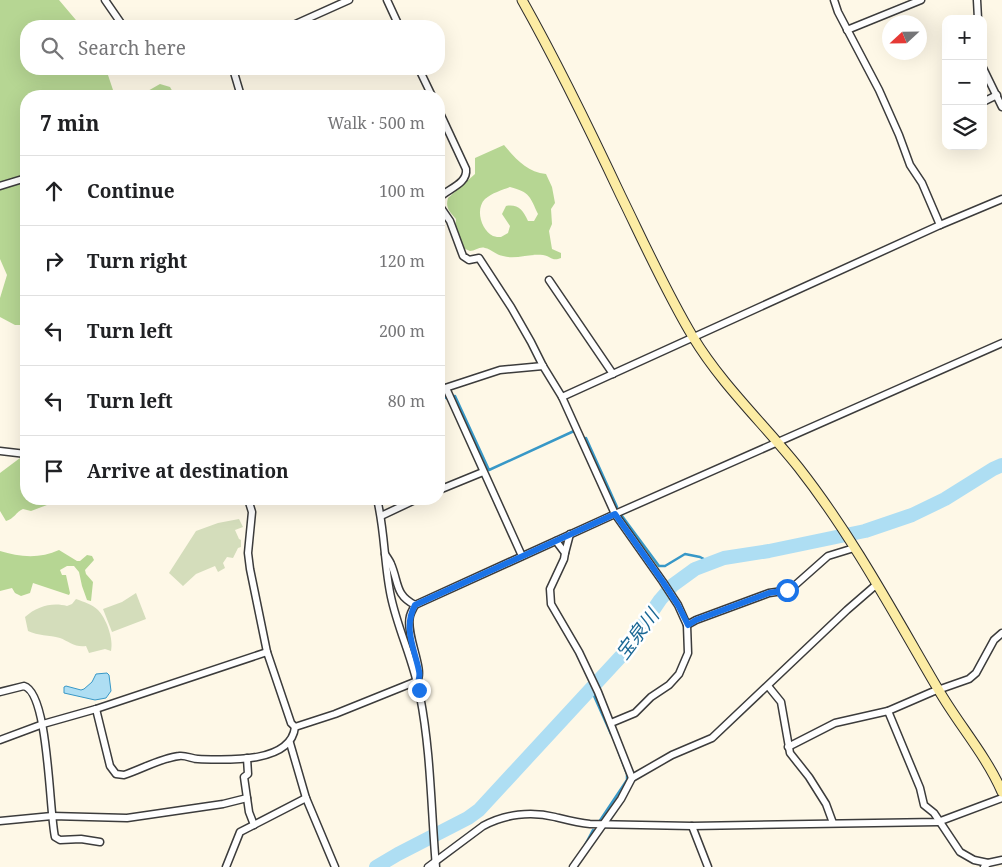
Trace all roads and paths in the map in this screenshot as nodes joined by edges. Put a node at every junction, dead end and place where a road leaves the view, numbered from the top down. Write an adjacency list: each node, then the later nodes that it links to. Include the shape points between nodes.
1 (105, 0): 9 (street)
2 (349, 0): 10 (street)
3 (387, 0): 11 (street)
4 (522, 0): 29 (street, via 574,96)
5 (834, 0): 12 (street)
6 (921, 0): 12 (street)
7 (977, 0): 8 (street)
8 (978, 15)
9 (119, 20)
10 (304, 20)
11 (396, 20)
12 (847, 30): 27 (street, via 879,90 910,165 922,183)
13 (235, 75): 16 (street)
14 (422, 75): 17 (street)
15 (987, 76): 18 (street)
16 (239, 90)
17 (429, 90)
18 (997, 95): 19 (street); 20 (street)
19 (987, 100)
20 (1002, 107)
21 (445, 124): 24 (street, via 467,173 462,182)
22 (20, 180): 23 (street)
23 (0, 186)
24 (445, 192)
25 (1002, 199): 27 (street)
26 (445, 214): 31 (street, via 463,256 469,260 479,258)
27 (940, 225): 29 (street)
28 (549, 280): 32 (street)
29 (693, 337): 32 (street); 36 (street, via 718,372)
30 (1002, 343): 36 (street)
31 (543, 366): 33 (street, via 500,370); 35 (street)
32 (613, 374): 35 (street)
33 (445, 388)
34 (445, 395): 39 (street)
35 (562, 397): 44 (street)
36 (778, 442): 44 (street); 48 (street)
37 (0, 451): 38 (street)
38 (20, 453)
39 (484, 472): 40 (street); 51 (street)
40 (445, 488)
41 (250, 505): 56 (street, via 248,553)
42 (378, 505): 45 (street)
43 (404, 505): 45 (street)
44 (615, 514): 46 (street); 54 (street, via 663,582)
45 (381, 516): 50 (street)
46 (570, 534): 47 (street); 49 (street)
47 (556, 541): 49 (street); 51 (street)
48 (852, 545): 52 (street); 54 (street, via 828,556 792,587)
49 (564, 553): 63 (street, via 549,597)
50 (384, 554): 53 (street, via 391,564 400,594); 57 (street, via 391,598)
51 (522, 556): 53 (street)
52 (877, 584): 58 (street); 59 (street)
53 (415, 605): 57 (street, via 409,625 420,673)
54 (688, 625): 63 (street, via 688,653 679,674 635,713)
55 (1002, 633): 59 (street, via 994,640 976,673 961,683)
56 (267, 652): 61 (street); 65 (street)
57 (417, 681): 65 (street); 84 (street, via 430,782)
58 (768, 686): 68 (street, via 781,702); 70 (street, via 708,741 680,751)
59 (938, 690): 62 (street); 71 (street, via 992,770)
60 (0, 692): 64 (street, via 28,687 34,695)
61 (96, 709): 64 (street); 69 (street, via 110,766 116,774 124,775 180,756 196,759)
62 (888, 711): 68 (street, via 834,724); 77 (street, via 924,805 934,813)
63 (611, 723): 70 (street)
64 (43, 724): 66 (street); 75 (street)
65 (295, 727): 67 (street)
66 (0, 740)
67 (290, 743): 69 (street, via 276,752); 73 (street)
68 (788, 747): 78 (street, via 826,804)
69 (247, 758): 72 (street, via 248,774 244,777)
70 (632, 778): 79 (street)
71 (1002, 792)
72 (247, 798): 75 (street, via 127,818); 80 (street)
73 (306, 798): 80 (street); 87 (street)
74 (1002, 798): 77 (street)
75 (52, 816): 76 (street); 82 (street, via 57,839)
76 (0, 822)
77 (938, 822): 78 (street); 85 (street, via 960,852)
78 (833, 823): 81 (street)
79 (602, 824): 81 (street); 84 (street, via 548,816 505,817 483,826); 89 (street)
80 (254, 825): 86 (street, via 240,832)
81 (692, 826): 90 (street)
82 (100, 842)
83 (1002, 860): 85 (street)
84 (435, 864): 88 (street)
85 (986, 865)
86 (226, 867)
87 (335, 867)
88 (428, 867)
89 (573, 867)
90 (708, 867)

